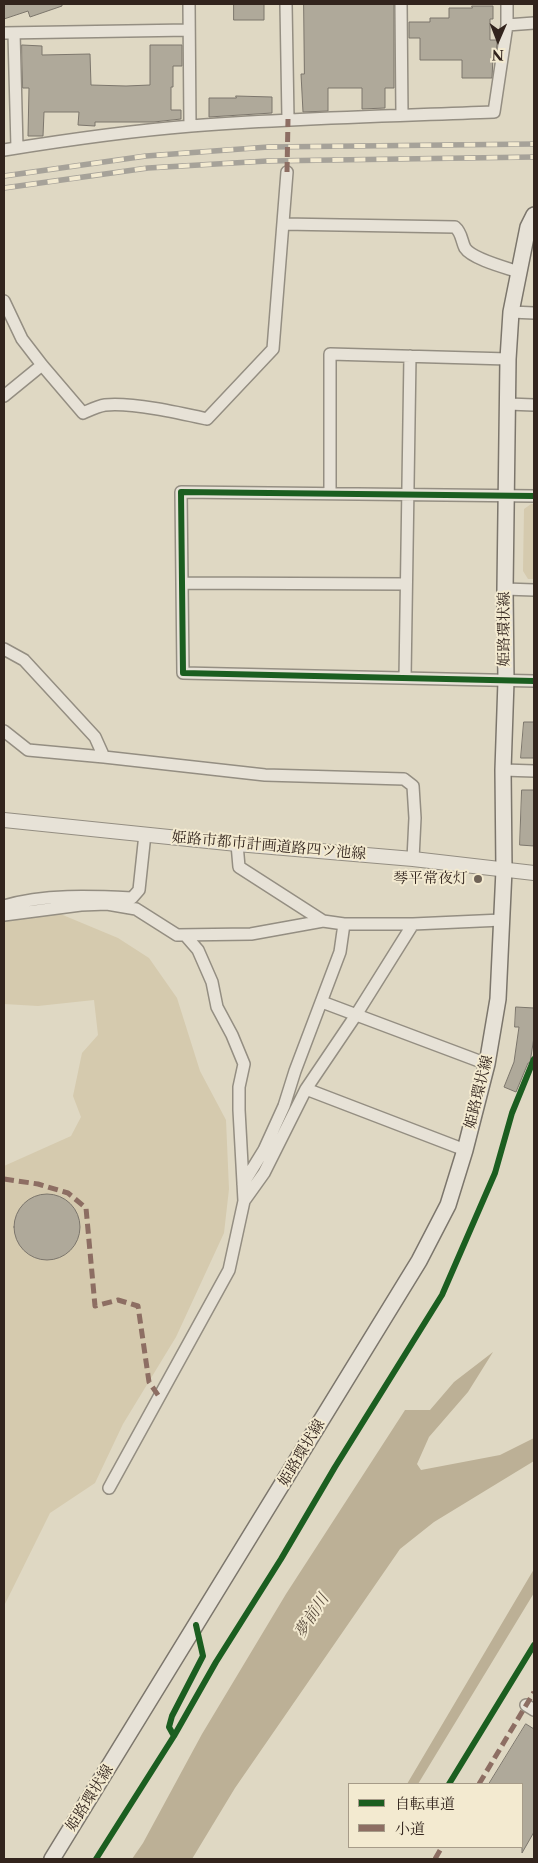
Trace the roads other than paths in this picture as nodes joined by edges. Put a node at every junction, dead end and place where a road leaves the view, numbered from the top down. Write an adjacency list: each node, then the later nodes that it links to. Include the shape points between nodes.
1 (189, 4): 7 (street)
2 (286, 4): 10 (street)
3 (401, 4): 9 (street)
4 (507, 4): 6 (street)
5 (534, 23): 6 (street)
6 (507, 25): 9 (street, via 494,112)
7 (189, 30): 8 (street); 11 (street)
8 (9, 33): 12 (street)
9 (402, 115): 10 (street)
10 (288, 120): 11 (street)
11 (190, 126): 12 (street)
12 (17, 148): 13 (street)
13 (4, 150)
14 (287, 172): 16 (street)
15 (532, 223): 17 (main road, 姫路環状線)
16 (283, 224): 17 (street, via 455,227 469,252 497,266); 23 (street, via 273,349 206,419 126,406 105,405 83,413)
17 (520, 272): 19 (main road, 姫路環状線)
18 (4, 301): 23 (street, via 22,340)
19 (511, 312): 20 (street); 22 (main road, 姫路環状線)
20 (534, 313)
21 (410, 356): 22 (street); 27 (street, via 330,354); 28 (street)
22 (508, 359): 25 (main road, 姫路環状線)
23 (42, 365): 24 (street)
24 (4, 396)
25 (508, 404): 26 (street); 29 (main road, 姫路環状線)
26 (534, 405)
27 (330, 493): 28 (street); 31 (street, via 181,492)
28 (408, 494): 29 (street); 32 (street)
29 (506, 496): 30 (street); 33 (main road, 姫路環状線)
30 (534, 496)
31 (182, 583): 32 (street); 36 (street, via 183,673)
32 (406, 584): 36 (street)
33 (505, 589): 34 (street); 37 (main road, 姫路環状線)
34 (534, 590)
35 (4, 649): 40 (street, via 31,667 95,737)
36 (405, 678): 37 (street)
37 (506, 681): 38 (street); 41 (main road, 姫路環状線)
38 (534, 681)
39 (4, 731): 40 (street, via 28,750)
40 (104, 757): 46 (street, via 265,776 404,779 413,786)
41 (503, 770): 42 (street); 47 (main road, 姫路環状線)
42 (534, 771)
43 (4, 820): 44 (street, 姫路市都市計画道路四ツ池線)
44 (145, 834): 45 (street, 姫路市都市計画道路四ツ池線); 49 (street, via 139,890 132,898 83,896)
45 (237, 844): 46 (street, 姫路市都市計画道路四ツ池線); 52 (street, via 239,867)
46 (413, 859): 47 (street, 姫路市都市計画道路四ツ池線)
47 (504, 870): 48 (street, 姫路市都市計画道路四ツ池線); 51 (main road, 姫路環状線)
48 (534, 873)
49 (4, 906)
50 (4, 915): 55 (street, via 107,904 136,909 177,935)
51 (502, 920): 54 (street); 58 (main road, 姫路環状線, via 498,999)
52 (323, 921): 53 (street); 55 (street, via 251,934)
53 (344, 924): 54 (street); 56 (street, via 340,952)
54 (413, 924): 57 (street)
55 (185, 935): 62 (street, via 198,950 212,982 217,1007 244,1064 239,1087)
56 (322, 1002): 57 (street); 60 (street, via 295,1071)
57 (356, 1015): 58 (street); 59 (street)
58 (487, 1064): 61 (main road, 姫路環状線)
59 (306, 1089): 60 (street); 61 (street)
60 (289, 1109): 62 (street); 63 (street, via 264,1173)
61 (464, 1150): 65 (main road, 姫路環状線, via 448,1205 419,1261)
62 (243, 1184): 63 (street)
63 (244, 1201): 64 (street, via 229,1270)
64 (110, 1488)
65 (52, 1859)

